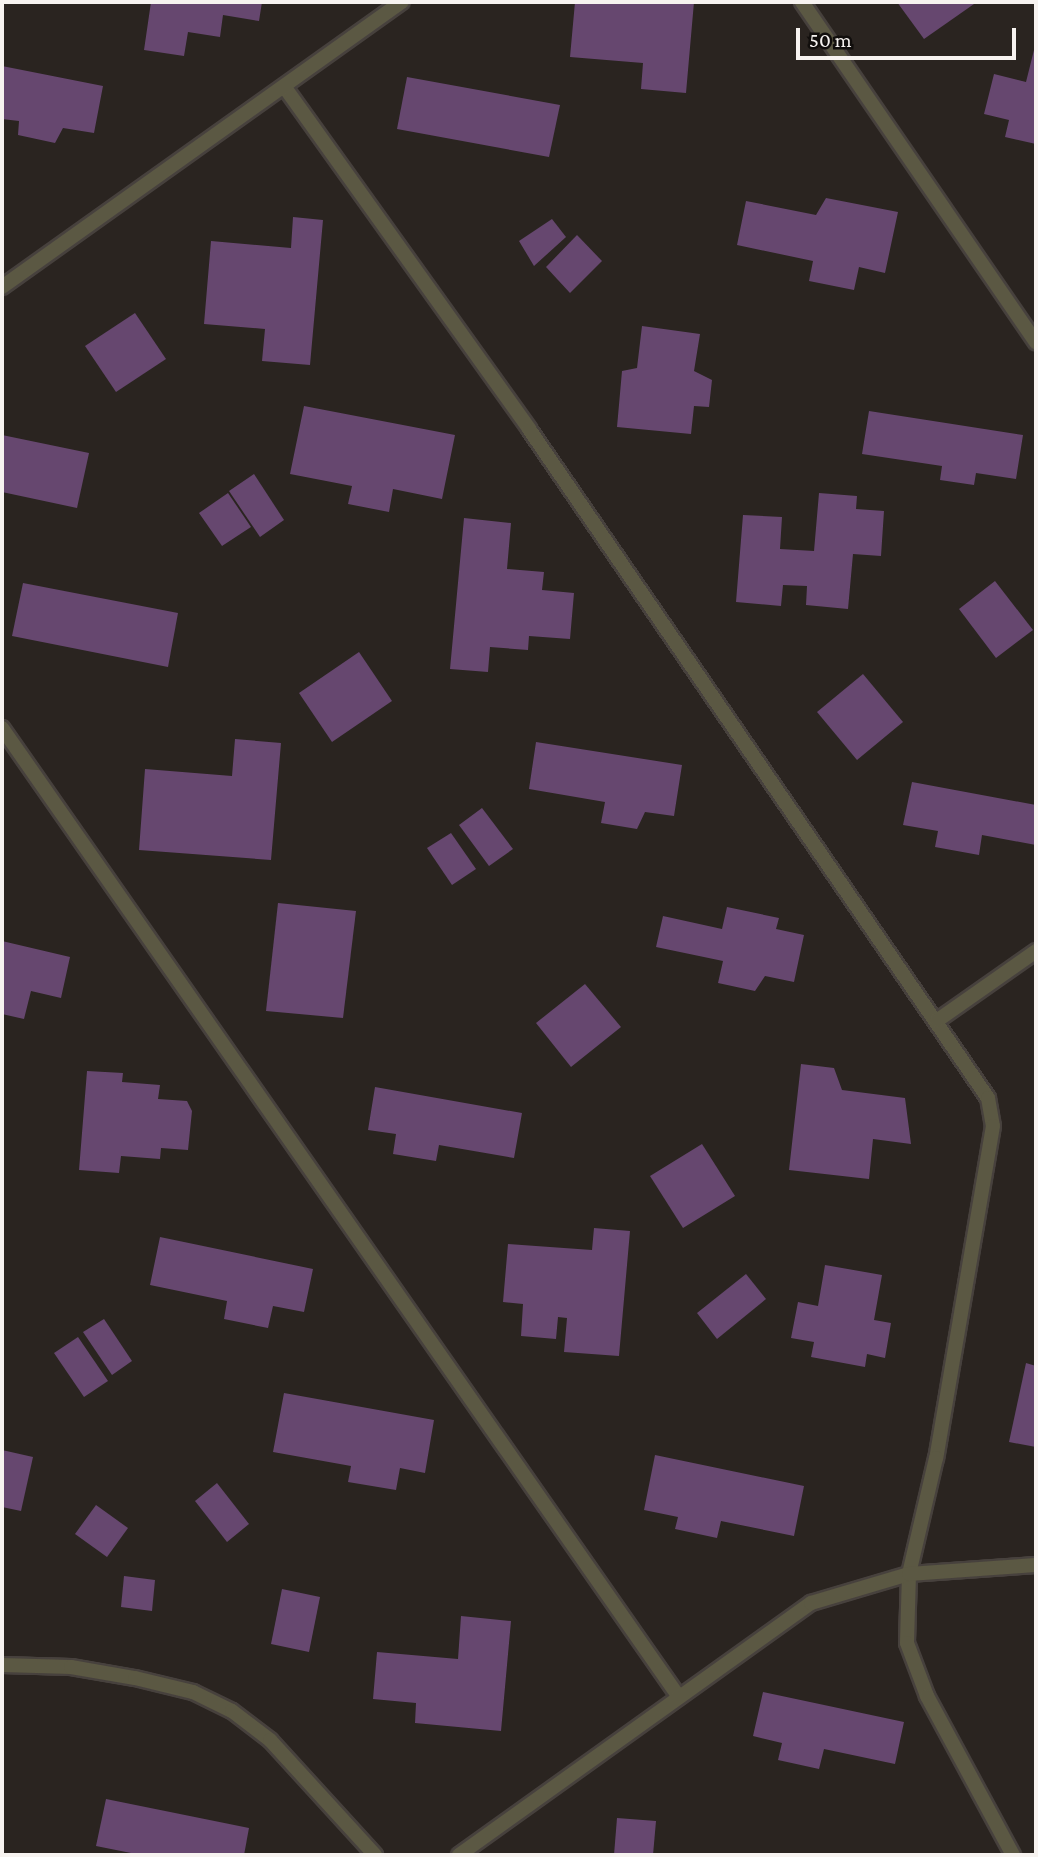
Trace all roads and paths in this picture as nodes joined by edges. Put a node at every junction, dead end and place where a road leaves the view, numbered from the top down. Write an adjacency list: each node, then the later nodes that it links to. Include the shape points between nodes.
1 (402, 2): 3 (lane)
2 (802, 2): 5 (lane)
3 (286, 89): 4 (lane); 8 (lane, via 529,429)
4 (2, 287)
5 (1036, 342)
6 (2, 728): 12 (lane)
7 (1036, 951): 8 (lane)
8 (938, 1020): 10 (lane, via 988,1098 993,1126 936,1458)
9 (1036, 1565): 10 (lane)
10 (909, 1574): 12 (lane, via 811,1603); 15 (lane, via 911,1662)
11 (2, 1665): 13 (lane, via 71,1667 193,1692 232,1712 270,1740)
12 (679, 1697): 14 (lane)
13 (374, 1855)
14 (459, 1855)
15 (1013, 1855)

